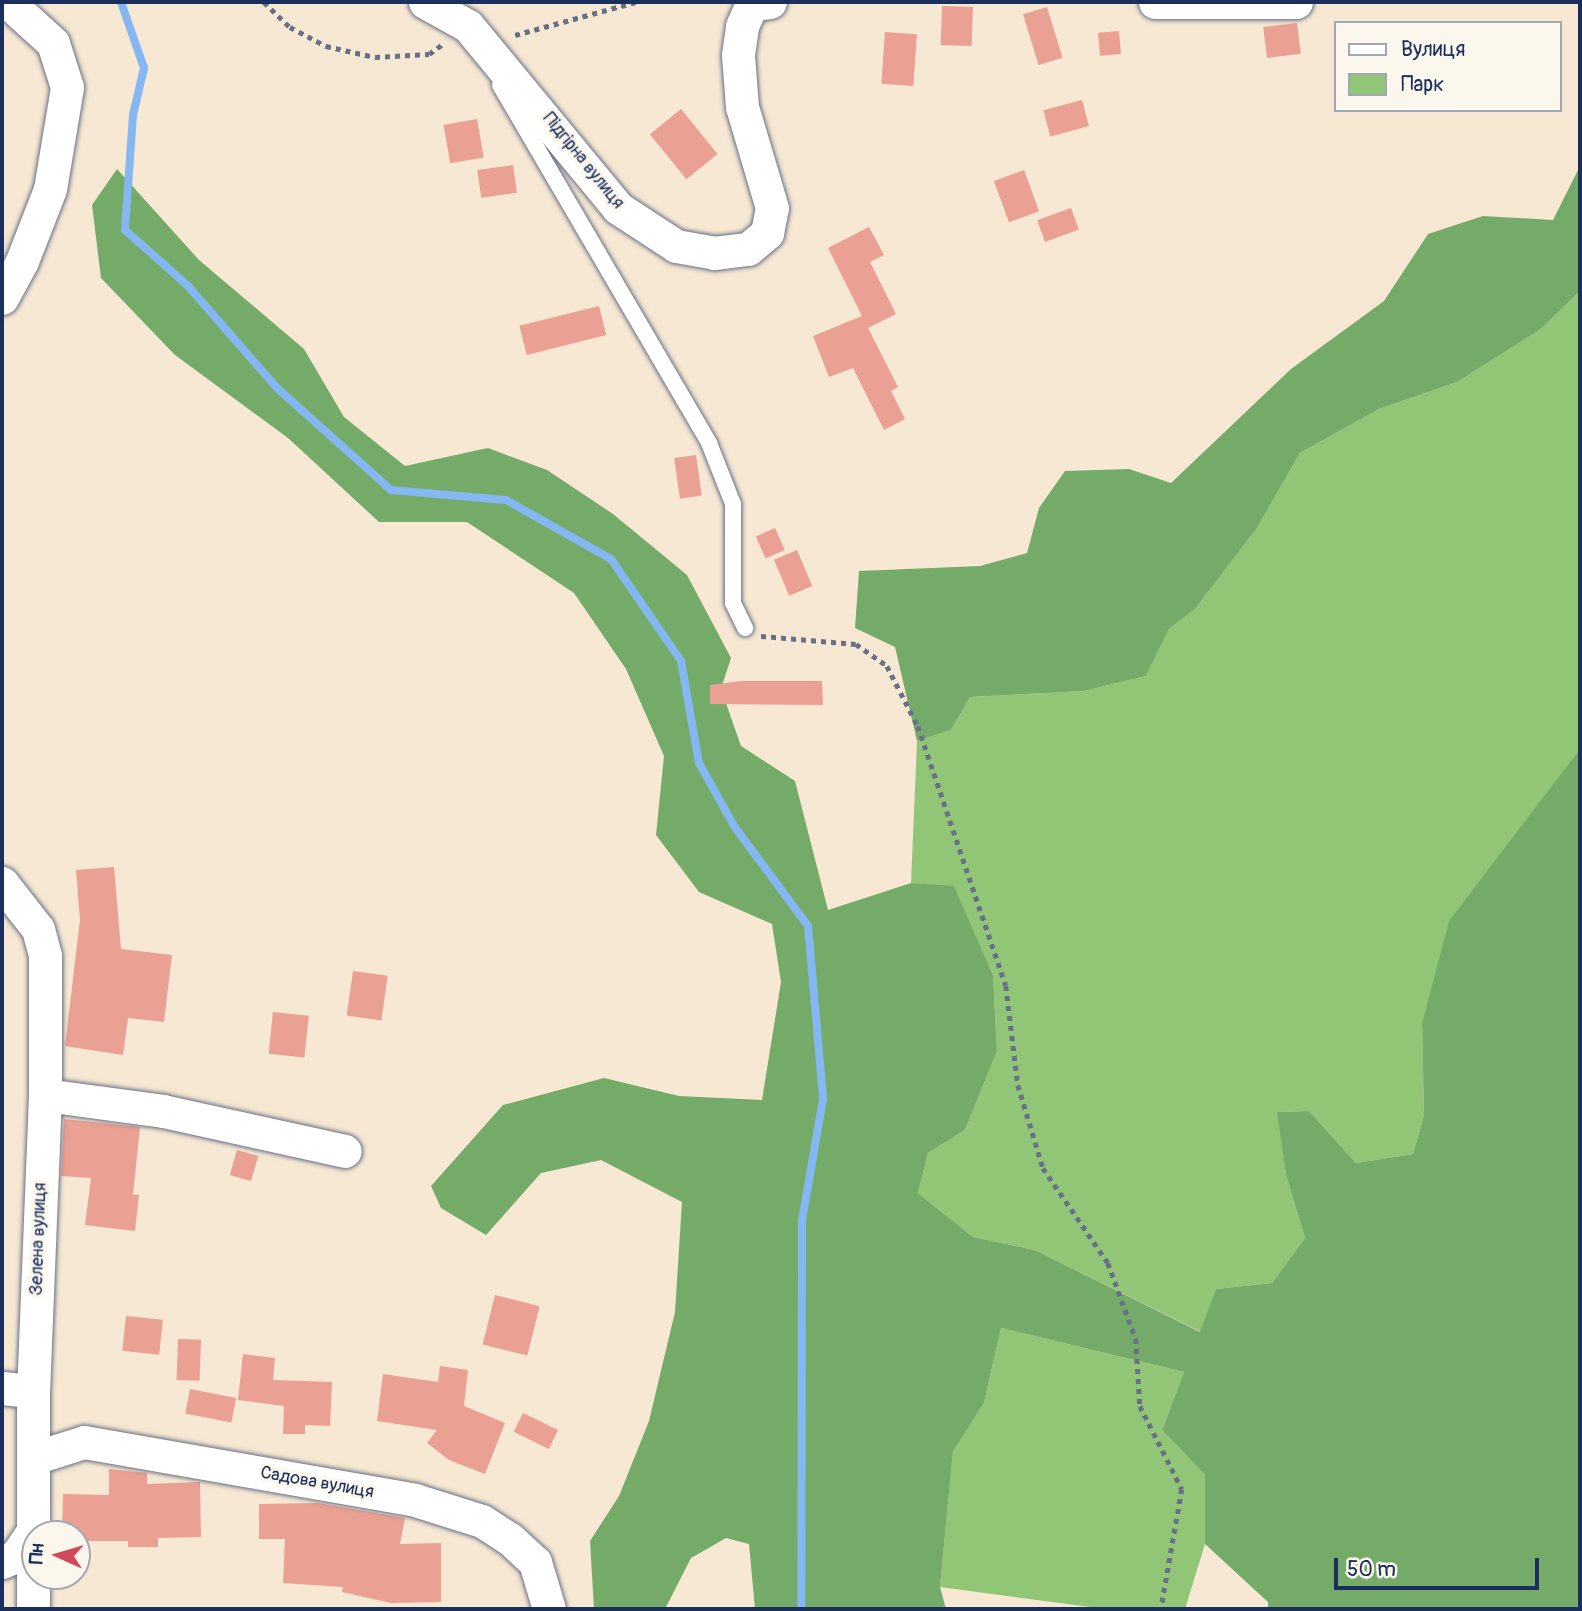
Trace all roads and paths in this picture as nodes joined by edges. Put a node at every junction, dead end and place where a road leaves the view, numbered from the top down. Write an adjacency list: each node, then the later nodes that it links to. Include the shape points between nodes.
1 (8, 2): 9 (street, via 53,43 67,87 50,189)
2 (264, 2): 8 (path, via 290,27 326,46 375,57 429,54)
3 (425, 2): 8 (street, Підгірна вулиця)
4 (636, 2): 8 (path)
5 (770, 2): 8 (street, Підгірна вулиця, via 752,4 742,26 738,55 742,107 772,208 766,233 748,249 714,253 676,246 618,208 513,76)
6 (1155, 2): 7 (street)
7 (1296, 2)
8 (473, 36): 10 (lane, via 539,157 627,298 709,443 733,504 733,603)
9 (2, 298)
10 (745, 628): 22 (path, via 768,639 856,644 887,666 918,726 1000,963 1018,1085 1043,1168 1108,1263 1136,1339 1140,1406 1182,1489)
11 (2, 883): 12 (street, Зелена вулиця, via 38,929 45,956)
12 (45, 1095): 13 (street, via 163,1111); 14 (street, Зелена вулиця)
13 (345, 1152)
14 (18, 1389): 15 (street, Зелена вулиця)
15 (37, 1457): 16 (street, Зелена вулиця); 21 (street, Садова вулиця, via 84,1442 415,1500 482,1521 510,1539 535,1562)
16 (33, 1520)
17 (21, 1548): 18 (street)
18 (2, 1562)
19 (33, 1590): 20 (street, Зелена вулиця)
20 (33, 1609)
21 (549, 1609)
22 (1161, 1609)

